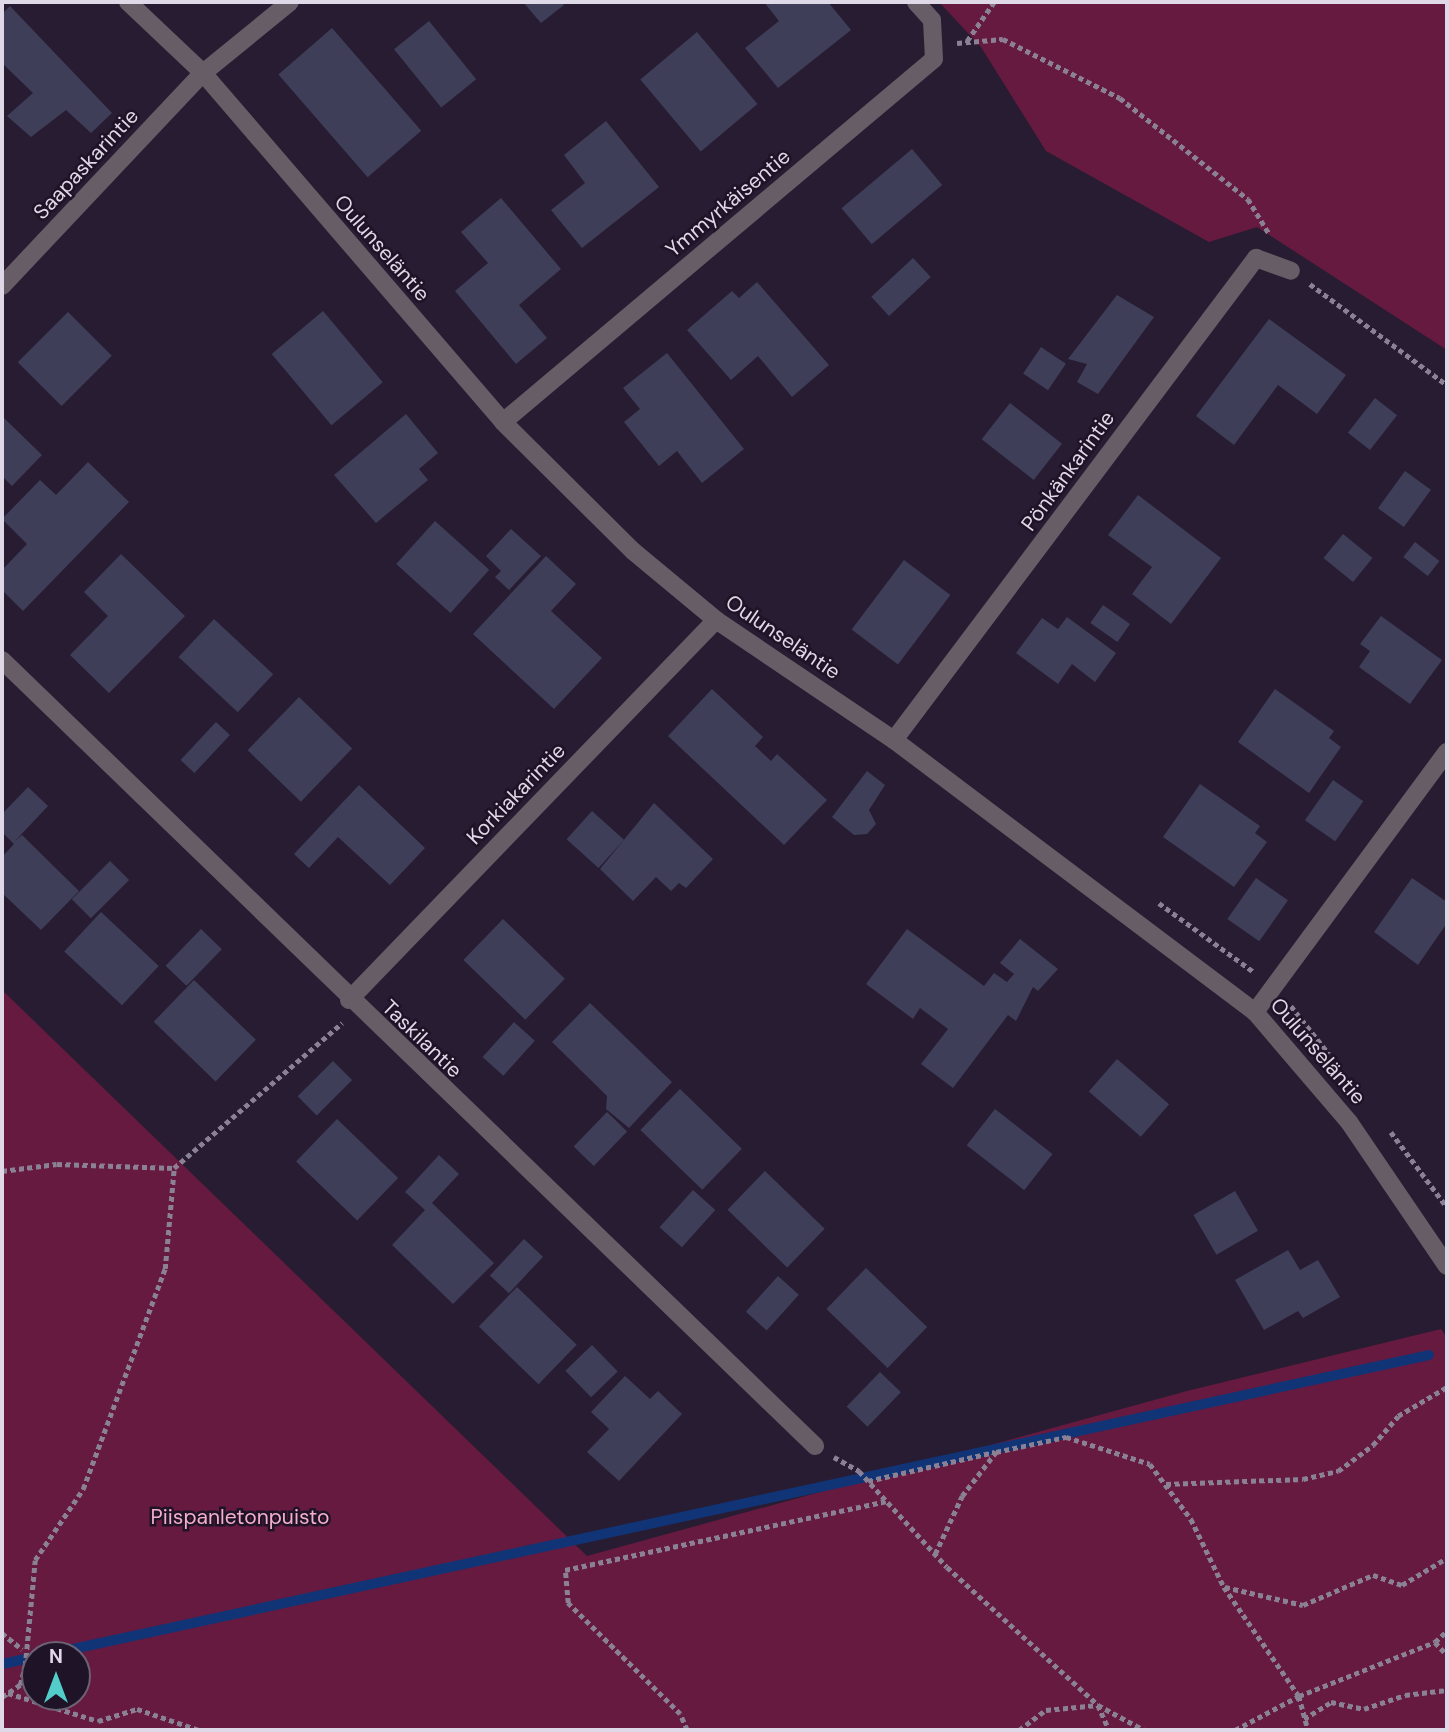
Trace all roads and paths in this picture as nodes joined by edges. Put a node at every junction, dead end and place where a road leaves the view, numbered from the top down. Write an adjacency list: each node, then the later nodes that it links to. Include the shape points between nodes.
1 (128, 2): 7 (street, Oulunseläntie)
2 (290, 2): 7 (street)
3 (916, 2): 6 (street, via 932,20)
4 (995, 2): 5 (path)
5 (967, 42): 6 (path); 8 (path, via 1003,39 1120,98 1248,199)
6 (933, 44): 11 (street, Ymmyrkäisentie, via 934,59)
7 (203, 73): 9 (street, Saapaskarintie); 11 (street, Oulunseläntie)
8 (1291, 271): 10 (path); 14 (street, Pönkänkarintie, via 1256,258)
9 (2, 286)
10 (1447, 385)
11 (503, 422): 12 (street, Oulunseläntie, via 633,551)
12 (716, 620): 14 (street, Oulunseläntie); 18 (street, Korkiakarintie)
13 (2, 660): 18 (street, Taskilantie)
14 (894, 740): 19 (street, Oulunseläntie)
15 (1447, 752): 17 (street)
16 (1153, 900): 17 (path)
17 (1276, 987): 19 (street); 20 (path)
18 (353, 1005): 22 (path); 27 (street, Taskilantie)
19 (1255, 1012): 25 (street, Oulunseläntie, via 1349,1122)
20 (1336, 1063)
21 (1388, 1129): 24 (path)
22 (174, 1168): 23 (path, via 57,1164); 38 (path, via 164,1269 83,1489 35,1560)
23 (2, 1171)
24 (1447, 1207)
25 (1447, 1266)
26 (1447, 1387): 31 (path, via 1398,1416 1373,1445 1338,1471 1303,1479)
27 (815, 1446)
28 (996, 1452): 30 (path); 31 (path, via 1066,1437 1150,1464); 33 (path, via 962,1496)
29 (859, 1471): 30 (path)
30 (867, 1480): 32 (path)
31 (1165, 1484): 35 (path, via 1191,1518)
32 (886, 1501): 33 (path); 50 (path, via 565,1570 568,1603 680,1714)
33 (935, 1554): 47 (path)
34 (1447, 1558): 35 (path, via 1402,1585 1373,1575 1303,1605)
35 (1224, 1587): 45 (path)
36 (1447, 1631): 39 (path)
37 (2, 1633): 40 (path)
38 (24, 1641)
39 (1435, 1642): 41 (path); 45 (path)
40 (21, 1648)
41 (1447, 1655)
42 (21, 1681): 44 (path)
43 (1447, 1690): 48 (path, via 1405,1695 1364,1709 1331,1702)
44 (8, 1693): 46 (path); 49 (path, via 98,1721 137,1709)
45 (1299, 1696): 48 (path); 54 (path)
46 (2, 1697)
47 (1098, 1705): 51 (path, via 1046,1710); 52 (path); 53 (path)
48 (1304, 1719): 55 (path)
49 (199, 1730)
50 (687, 1730)
51 (1019, 1730)
52 (1109, 1730)
53 (1144, 1730)
54 (1235, 1730)
55 (1308, 1730)

